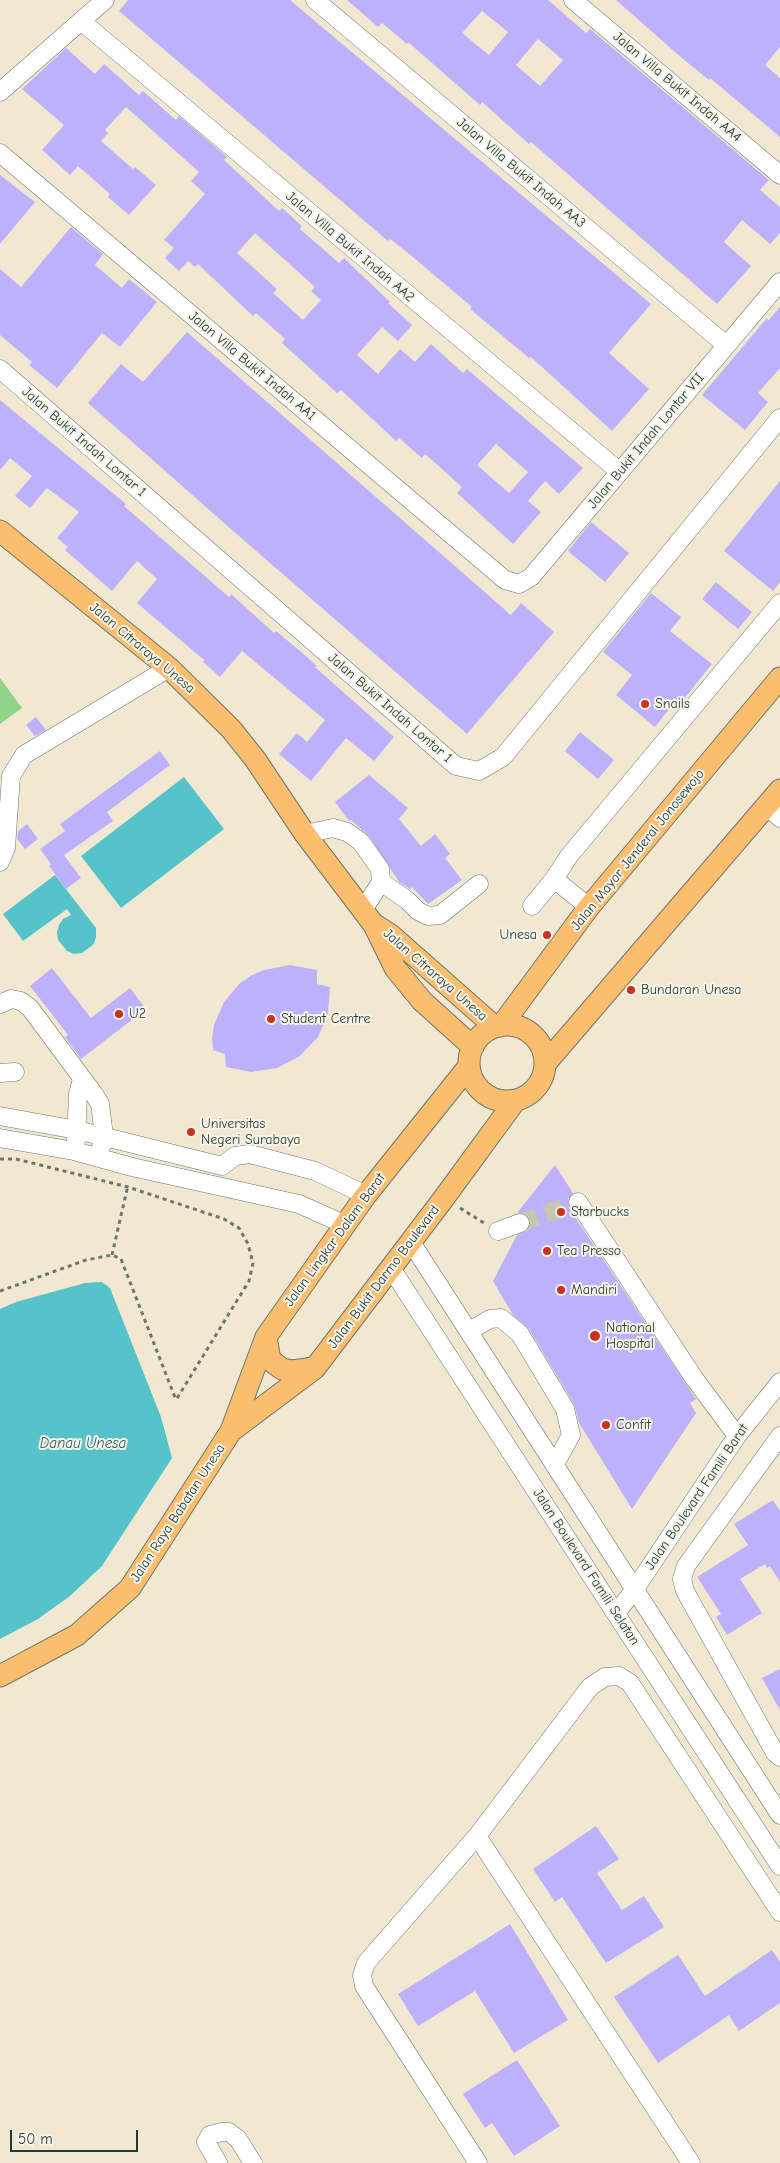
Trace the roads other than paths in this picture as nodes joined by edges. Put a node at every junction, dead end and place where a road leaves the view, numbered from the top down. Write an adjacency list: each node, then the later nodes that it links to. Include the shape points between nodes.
1 (105, 0): 4 (street)
2 (316, 0): 9 (street, Jalan Villa Bukit Indah AA3)
3 (573, 0): 7 (street, Jalan Villa Bukit Indah AA4)
4 (81, 21): 5 (street); 12 (street, Jalan Villa Bukit Indah AA2)
5 (0, 92)
6 (0, 153): 14 (street, Jalan Villa Bukit Indah AA1)
7 (780, 175)
8 (780, 282): 9 (street, Jalan Bukit Indah Lontar VII)
9 (726, 345): 12 (street, Jalan Bukit Indah Lontar VII)
10 (0, 369): 11 (street, Jalan Bukit Indah Lontar 1, via 456,766 479,771 503,757)
11 (780, 418)
12 (620, 472): 14 (street, Jalan Bukit Indah Lontar VII, via 531,577 519,584)
13 (0, 532): 16 (main road, Jalan Citraraya Unesa)
14 (505, 580)
15 (780, 603): 22 (street, via 569,856)
16 (169, 668): 20 (main road, Jalan Citraraya Unesa, via 231,729); 21 (street, via 24,755 11,776 6,848)
17 (780, 678): 26 (main road, Jalan Mayor Jenderal Jonosewojo)
18 (780, 790): 19 (main road)
19 (773, 812): 31 (main road)
20 (305, 834): 23 (street, via 333,828 347,832 361,842 380,869); 27 (main road, Jalan Citraraya Unesa)
21 (0, 862)
22 (554, 879): 25 (street); 26 (street)
23 (381, 882): 24 (street, via 428,916 440,914); 27 (street)
24 (478, 884)
25 (532, 906)
26 (589, 907): 29 (main road, Jalan Mayor Jenderal Jonosewojo)
27 (369, 918): 29 (main road, Jalan Citraraya Unesa); 30 (main road, Jalan Citraraya Unesa, via 395,968)
28 (0, 1004): 32 (street, via 10,999 21,1001 30,1008)
29 (498, 1027): 30 (main road, Jalan Mayor Jenderal Jonosewojo, via 478,1038); 31 (main road, via 517,1027 532,1035 544,1053)
30 (466, 1064): 33 (main road, via 479,1090 502,1101); 35 (main road, Jalan Citraraya Unesa); 43 (main road, Jalan Lingkar Dalam Barat)
31 (545, 1064): 33 (main road, Jalan Bukit Darmo Boulevard, via 544,1074 533,1091)
32 (82, 1079): 36 (street, via 78,1094); 37 (street, via 100,1104)
33 (515, 1101): 35 (main road, Jalan Bukit Darmo Boulevard)
34 (0, 1116): 36 (street)
35 (502, 1118): 48 (main road, Jalan Bukit Darmo Boulevard)
36 (77, 1130): 37 (street); 39 (street)
37 (104, 1136): 40 (street); 41 (street)
38 (0, 1138): 39 (street)
39 (74, 1151): 40 (street)
40 (98, 1157): 42 (street)
41 (222, 1166): 42 (street); 43 (street, via 235,1156 250,1154 315,1171)
42 (217, 1186): 46 (street, via 299,1204)
43 (366, 1195): 46 (main road, Jalan Lingkar Dalam Barat)
44 (578, 1202): 55 (street, via 694,1378)
45 (520, 1223): 47 (street)
46 (346, 1225): 51 (main road, Jalan Lingkar Dalam Barat)
47 (498, 1231)
48 (411, 1242): 49 (main road, Jalan Bukit Darmo Boulevard); 50 (street, Jalan Boulevard Famili Selatan)
49 (391, 1268): 52 (main road, Jalan Bukit Darmo Boulevard); 59 (street, Jalan Boulevard Famili Selatan)
50 (469, 1331): 57 (street, Jalan Boulevard Famili Selatan); 57 (street, via 490,1319 501,1318 520,1334 565,1409 571,1435)
51 (266, 1337): 52 (main road, via 270,1360 282,1369); 54 (main road, Jalan Lingkar Dalam Barat)
52 (315, 1368): 54 (main road, Jalan Bukit Darmo Boulevard)
53 (780, 1382): 55 (street, Jalan Boulevard Famili Barat)
54 (231, 1430): 60 (main road, Jalan Raya Babatan Unesa, via 130,1588 78,1635)
55 (737, 1436): 58 (street, Jalan Boulevard Famili Barat)
56 (777, 1447): 61 (street, via 686,1566 682,1579 685,1591)
57 (555, 1464): 58 (street, Jalan Boulevard Famili Selatan)
58 (635, 1589): 59 (street, Jalan Boulevard Famili Barat); 62 (street, Jalan Boulevard Famili Selatan)
59 (616, 1614): 64 (street, Jalan Boulevard Famili Selatan)
60 (0, 1676)
61 (780, 1757)
62 (778, 1808)
63 (477, 1836): 65 (street, via 590,1687 605,1677 619,1676 630,1683); 68 (street, via 366,1963 362,1975 364,1986); 69 (street)
64 (780, 1866)
65 (780, 1912)
66 (218, 2163): 67 (street, via 206,2142 210,2135 222,2132 229,2132 238,2139)
67 (253, 2163)
68 (478, 2163)
69 (691, 2163)

